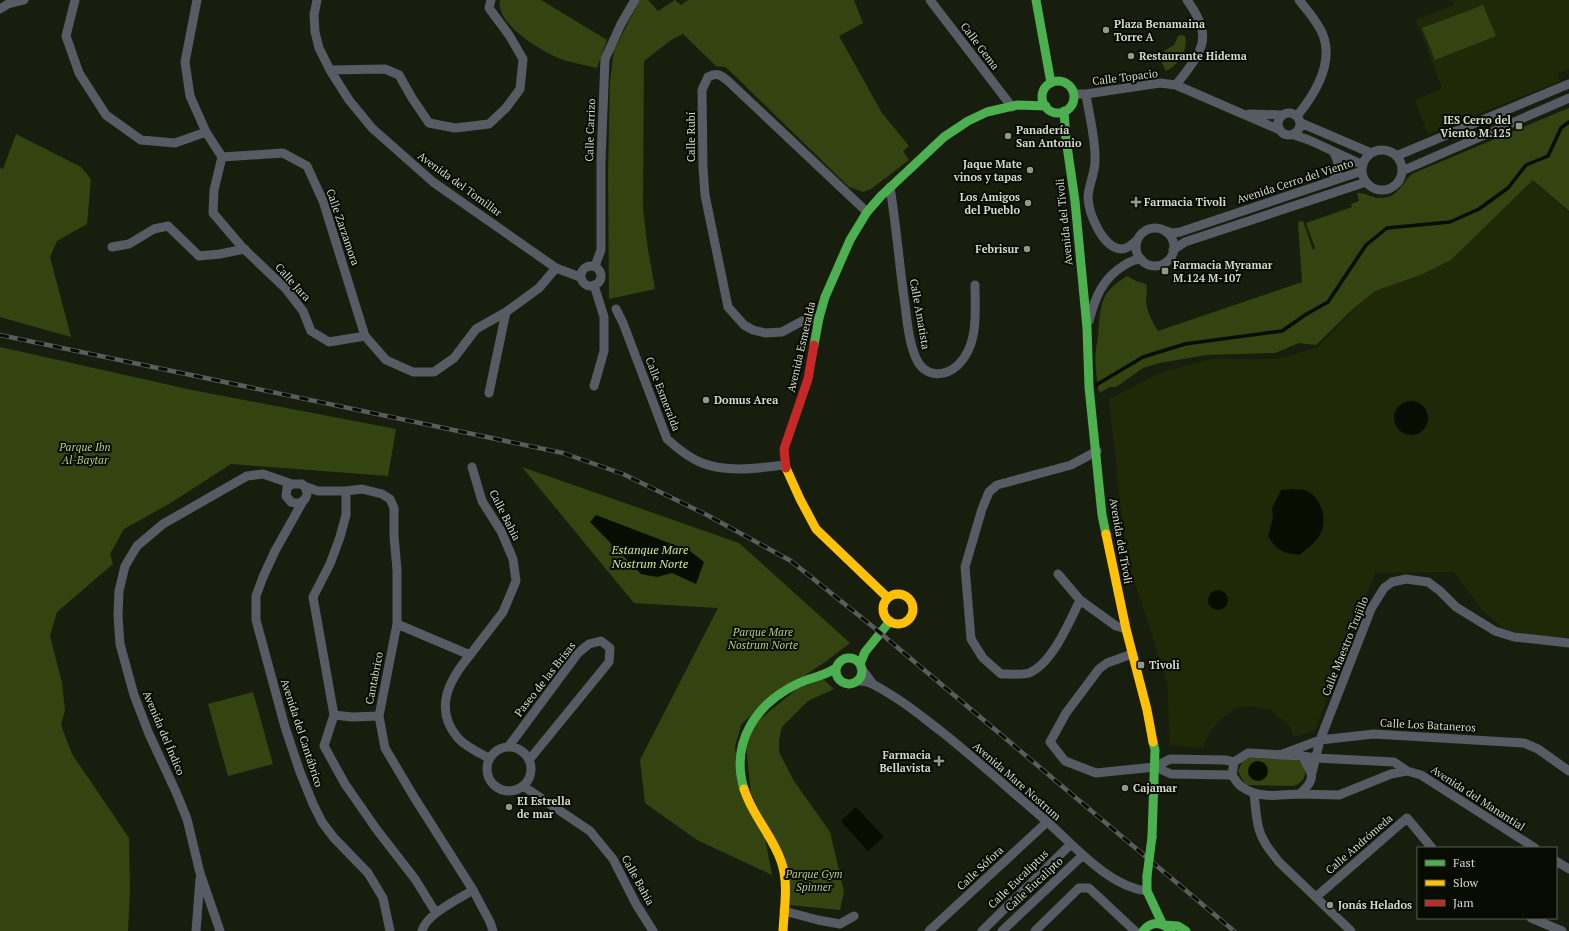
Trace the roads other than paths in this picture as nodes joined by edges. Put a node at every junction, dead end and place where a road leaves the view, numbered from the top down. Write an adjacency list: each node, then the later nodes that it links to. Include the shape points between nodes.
1 (24, 0): 11 (street)
2 (75, 0): 28 (street, via 66,36 79,73 106,115 141,140 175,143)
3 (197, 0): 28 (street, via 185,62 190,96)
4 (317, 0): 13 (street, Avenida del Tomillar, via 314,15 315,32 319,48)
5 (491, 0): 13 (street, via 489,8 523,60 520,89 506,108 489,124 455,128 429,123 399,75 385,69)
6 (635, 0): 47 (street, Calle Carrizo, via 605,59 600,250)
7 (930, 0): 21 (street, Calle Gema)
8 (1036, 0): 12 (street)
9 (1187, 0): 16 (street, via 1202,25 1201,47)
10 (1299, 0): 26 (street, via 1324,36 1326,60 1319,82)
11 (0, 9)
12 (1046, 51): 14 (street); 17 (street)
13 (330, 70): 48 (street, Avenida del Tomillar, via 349,100 372,128 402,156 433,182)
14 (1066, 82): 17 (street, via 1055,81); 18 (street)
15 (1569, 84): 33 (street)
16 (1176, 85): 19 (street, Calle Topacio, via 1160,83); 24 (street, Calle Topacio)
17 (1047, 86): 21 (street, Avenida Esmeralda); 22 (street, via 1043,98)
18 (1074, 94): 19 (street, Calle Topacio); 23 (street, via 1071,106)
19 (1086, 94): 42 (street, via 1095,161 1088,196 1091,214 1100,234 1115,247 1122,249)
20 (1569, 98): 36 (street)
21 (1015, 106): 22 (street, Avenida Esmeralda); 39 (street, Avenida Esmeralda, via 987,112 968,121 944,137)
22 (1047, 108): 23 (street, via 1054,112); 30 (street, Avenida del Tívoli)
23 (1064, 111): 30 (street, Avenida del Tívoli)
24 (1244, 114): 25 (street); 27 (street, Calle Topacio)
25 (1283, 115): 26 (street, via 1290,113); 27 (street, via 1278,123)
26 (1299, 119): 29 (street, via 1299,130); 32 (street)
27 (1280, 130): 29 (street, via 1287,135)
28 (206, 132): 34 (street)
29 (1294, 135): 31 (street)
30 (1066, 139): 55 (street, Avenida del Tívoli, via 1075,200)
31 (1333, 151): 35 (street); 37 (street, via 1339,161 1338,172)
32 (1371, 153): 33 (street, via 1384,150); 35 (street)
33 (1396, 156): 36 (street)
34 (222, 157): 44 (street, Calle Jara, via 214,190 213,213); 56 (street, Calle Zarzamora, via 283,153 307,166 323,201)
35 (1362, 168): 37 (street, Avenida Cerro del Viento); 38 (street)
36 (1402, 171): 38 (street, via 1398,182 1388,189 1376,189)
37 (1333, 180): 41 (street, Avenida Cerro del Viento, via 1180,232)
38 (1366, 182): 45 (street, Avenida Cerro del Viento, via 1185,242)
39 (890, 187): 40 (street, Avenida Esmeralda); 50 (street, Calle Amatista, via 908,324 916,359 929,373 936,375 952,370 968,351 973,337)
40 (867, 212): 54 (street, Avenida Esmeralda, via 850,240 824,297); 54 (street, Calle Rubí, via 721,75 708,77 702,90 705,195 728,307 744,325 765,333 782,332 806,319)
41 (1166, 231): 42 (street, via 1149,228); 45 (street, via 1172,240)
42 (1137, 240): 46 (street, via 1136,250)
43 (112, 247): 44 (street, via 129,244 154,229 168,226 199,256)
44 (245, 249): 56 (street, Calle Jara, via 285,288 303,311 311,331 329,342)
45 (1173, 250): 46 (street, via 1163,264 1151,265)
46 (1140, 259): 55 (street, via 1120,268 1101,286)
47 (595, 266): 49 (street, via 584,267); 51 (street, via 600,271 601,278)
48 (556, 268): 49 (street, Avenida del Tomillar); 53 (street, via 539,288)
49 (580, 277): 51 (street, via 585,285)
50 (975, 285)
51 (594, 286): 57 (street, via 604,317 604,351)
52 (616, 309): 60 (street, Calle Esmeralda, via 667,439 702,463 723,468)
53 (506, 312): 56 (street, via 476,329 454,358 434,372 413,372 386,360); 58 (street)
54 (818, 318): 60 (street, Avenida Esmeralda, via 808,379 784,449)
55 (1087, 328): 59 (street, Avenida del Tívoli, via 1089,388)
56 (365, 336)
57 (594, 386)
58 (489, 393)
59 (1096, 451): 73 (street, via 1071,465 997,485 989,492 965,567 972,639 983,658 1000,674 1028,673 1046,660 1063,635); 76 (street, Avenida del Tívoli, via 1102,516)
60 (785, 465): 72 (street, Avenida Esmeralda, via 816,529)
61 (472, 467): 79 (street, Calle Bahia, via 482,501 501,531 513,559 516,581 503,612)
62 (263, 474): 63 (street); 67 (street); 112 (street, Avenida del Índico, via 247,476 163,524 137,546 125,566 119,591 120,644 134,694 186,819)
63 (292, 484): 64 (street); 67 (street)
64 (304, 486): 65 (street, Cantabrico); 68 (street, via 307,491)
65 (318, 491): 66 (street, Cantabrico); 68 (street)
66 (346, 491): 75 (street, Cantabrico, via 362,489 382,494 390,499 394,508); 86 (street, via 346,515 340,537 313,597)
67 (286, 492): 69 (street)
68 (305, 499): 69 (street, via 296,503); 70 (street, Avenida del Cantábrico)
69 (291, 502): 70 (street, Avenida del Cantábrico)
70 (289, 526): 125 (street, Avenida del Cantábrico, via 256,596 256,620 285,728 313,804 334,838 368,873 383,898)
71 (1058, 574): 73 (street)
72 (888, 598): 74 (street, via 884,610 886,618); 74 (street, via 892,595 903,595 913,606 909,620 900,624)
73 (1080, 600): 76 (street, via 1116,626)
74 (890, 621): 80 (street)
75 (397, 624): 79 (street); 87 (street, Cantabrico)
76 (1126, 629): 78 (street, Avenida del Tívoli)
77 (1569, 643): 88 (street, Calle Maestro Trujillo, via 1514,637 1495,631 1456,607 1428,582 1406,579 1392,582 1384,588 1371,610)
78 (1132, 654): 96 (street, Avenida del Tívoli, via 1147,710 1155,750); 96 (street, via 1107,663 1099,669 1066,713 1050,742 1066,761 1096,773)
79 (470, 655): 92 (street, Calle Bahia, via 457,671 445,696 448,723 459,738)
80 (858, 664): 81 (street, via 844,658); 84 (street, via 862,673); 85 (street, Avenida Mare Nostrum)
81 (836, 668): 82 (street); 83 (street)
82 (826, 674): 83 (street); 117 (street, via 795,684 766,706 751,722 740,748 740,779 751,807 781,862 786,892)
83 (838, 678): 84 (street, via 841,682 850,684)
84 (858, 681): 85 (street, Avenida Mare Nostrum)
85 (873, 684): 104 (street, Avenida Mare Nostrum, via 924,718)
86 (334, 715): 87 (street, via 352,718); 118 (street, via 324,746 353,795 415,879)
87 (379, 716): 114 (street, Cantabrico, via 385,748)
88 (1320, 740): 90 (street, Calle Los Bataneros); 93 (street, Calle Maestro Trujillo); 98 (street, Calle Los Bataneros, via 1374,734 1524,743 1538,749)
89 (508, 746): 92 (street, via 500,748); 94 (street, via 520,749); 94 (street, Paseo de las Brisas, via 578,653 589,644 601,641 610,648 609,662)
90 (1280, 755): 91 (street, Avenida del Manantial); 95 (street, Avenida del Manantial, via 1248,753)
91 (1302, 756): 93 (street, Avenida del Manantial); 99 (street)
92 (489, 758): 101 (street, via 486,768 495,786 507,791)
93 (1316, 758): 97 (street, Avenida del Manantial, via 1394,762); 99 (street, Calle Maestro Trujillo)
94 (529, 760): 101 (street, via 531,770)
95 (1234, 762): 96 (street, via 1170,759); 100 (street)
96 (1155, 767): 100 (street, via 1171,774); 115 (street, Avenida del Tívoli, bridge)
97 (1407, 771): 103 (street, via 1391,774 1339,795); 107 (street, Avenida del Manantial, via 1421,775)
98 (1569, 771)
99 (1312, 773): 103 (street, via 1310,785)
100 (1232, 775): 102 (street, via 1241,787)
101 (523, 786): 128 (street, Calle Bahia, via 590,831 613,859)
102 (1254, 794): 103 (street); 116 (street, via 1263,840 1279,862)
103 (1300, 794)
104 (1047, 822): 105 (street, Avenida Mare Nostrum); 130 (street, Calle Sófora)
105 (1071, 844): 108 (street, Avenida Mare Nostrum); 110 (street, Calle Eucaliptus)
106 (1431, 847): 116 (street, Calle Andrómeda, via 1407,818)
107 (1533, 847)
108 (1083, 855): 113 (street, Calle Eucalipto); 115 (street, Avenida Mare Nostrum, via 1111,878)
109 (1557, 862): 111 (street)
110 (1048, 867): 113 (street, via 1055,870); 131 (street, Calle Eucaliptus)
111 (1569, 869)
112 (200, 873): 123 (street); 124 (street, Avenida del Índico)
113 (1057, 879): 132 (street, Calle Eucalipto)
114 (473, 890): 118 (street); 127 (street, Cantabrico)
115 (1148, 893): 121 (street); 122 (street, Avenida del Tívoli)
116 (1316, 897): 136 (street)
117 (784, 911): 119 (street, via 840,924); 129 (street)
118 (436, 913): 126 (street)
119 (854, 916)
120 (1533, 919): 137 (street)
121 (1166, 926): 122 (street, via 1153,924); 135 (street, via 1178,926)
122 (1146, 928)
123 (196, 931)
124 (220, 931)
125 (390, 931)
126 (422, 931)
127 (493, 931)
128 (653, 931)
129 (783, 931)
130 (929, 931)
131 (982, 931)
132 (1002, 931)
133 (1035, 931): 134 (street, via 1079,888 1089,888)
134 (1134, 931)
135 (1186, 931)
136 (1351, 931)
137 (1562, 931)

